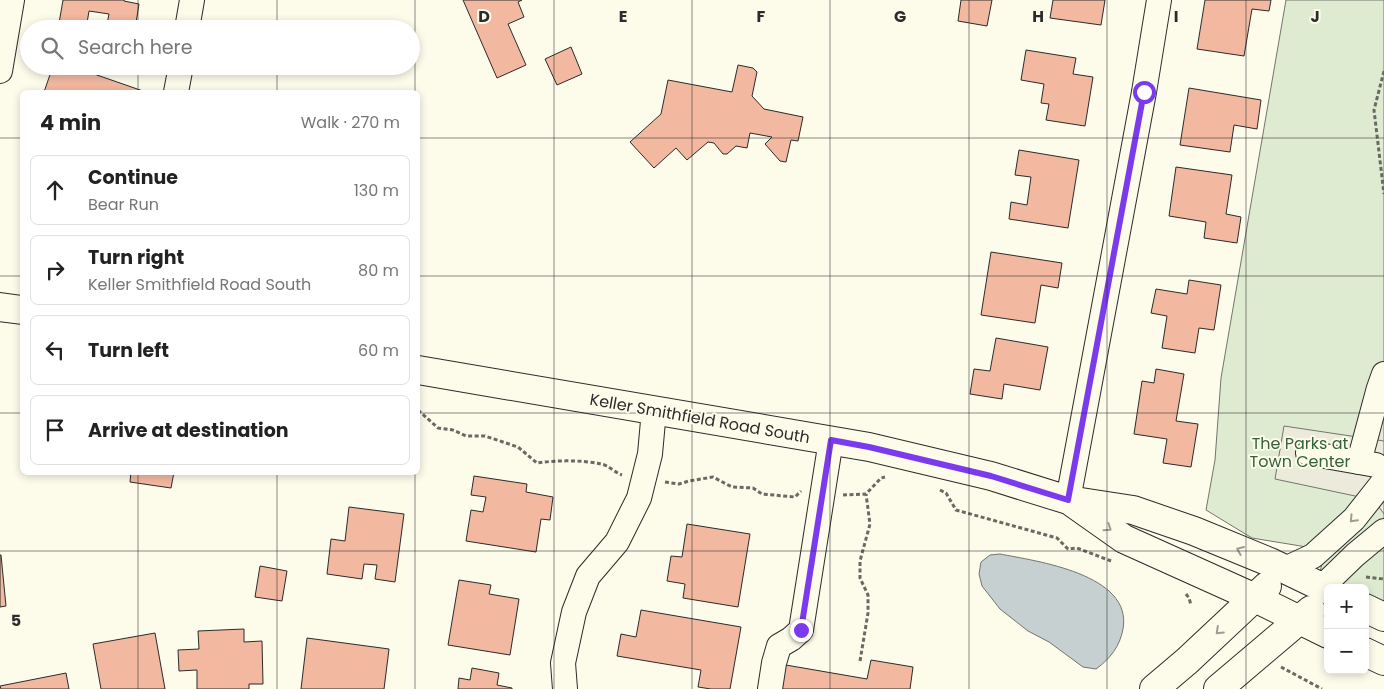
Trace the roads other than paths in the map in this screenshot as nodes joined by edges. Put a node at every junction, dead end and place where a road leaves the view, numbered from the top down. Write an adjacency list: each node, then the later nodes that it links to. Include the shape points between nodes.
1 (12, 0): 5 (street)
2 (192, 0): 4 (street)
3 (1159, 0): 18 (street)
4 (189, 20)
5 (0, 71)
6 (179, 75): 7 (street)
7 (176, 90)
8 (0, 306): 9 (main road)
9 (20, 310)
10 (420, 370): 12 (main road, Keller Smithfield Road South)
11 (1384, 374): 15 (street)
12 (654, 410): 13 (main road, Keller Smithfield Road South); 31 (street, via 650,454 639,498 617,542 588,576 574,612 563,663)
13 (831, 440): 18 (main road, Keller Smithfield Road South, via 991,476); 32 (street, via 801,630 780,646)
14 (1308, 453): 15 (street)
15 (1360, 462): 16 (street, via 1376,465)
16 (1384, 474)
17 (1384, 481): 20 (street, one-way to 20, via 1354,519 1313,556)
18 (1068, 500): 20 (main road, Keller Smithfield Road South, one-way to 18, via 1133,510); 24 (main road, Keller Smithfield Road South, one-way to 24, via 1124,539)
19 (1384, 531): 21 (street, via 1355,555)
20 (1285, 569): 22 (main road, Keller Smithfield Road South); 24 (main road)
21 (1332, 584)
22 (1324, 590)
23 (1324, 593): 27 (main road)
24 (1255, 598): 27 (main road, Keller Smithfield Road South); 33 (main road, one-way to 33)
25 (1369, 610): 26 (main road)
26 (1384, 617)
27 (1300, 620): 28 (main road, Keller Smithfield Road South); 34 (main road)
28 (1324, 632)
29 (1369, 654): 30 (main road)
30 (1384, 661)
31 (565, 689)
32 (770, 689)
33 (1154, 689)
34 (1218, 689)

